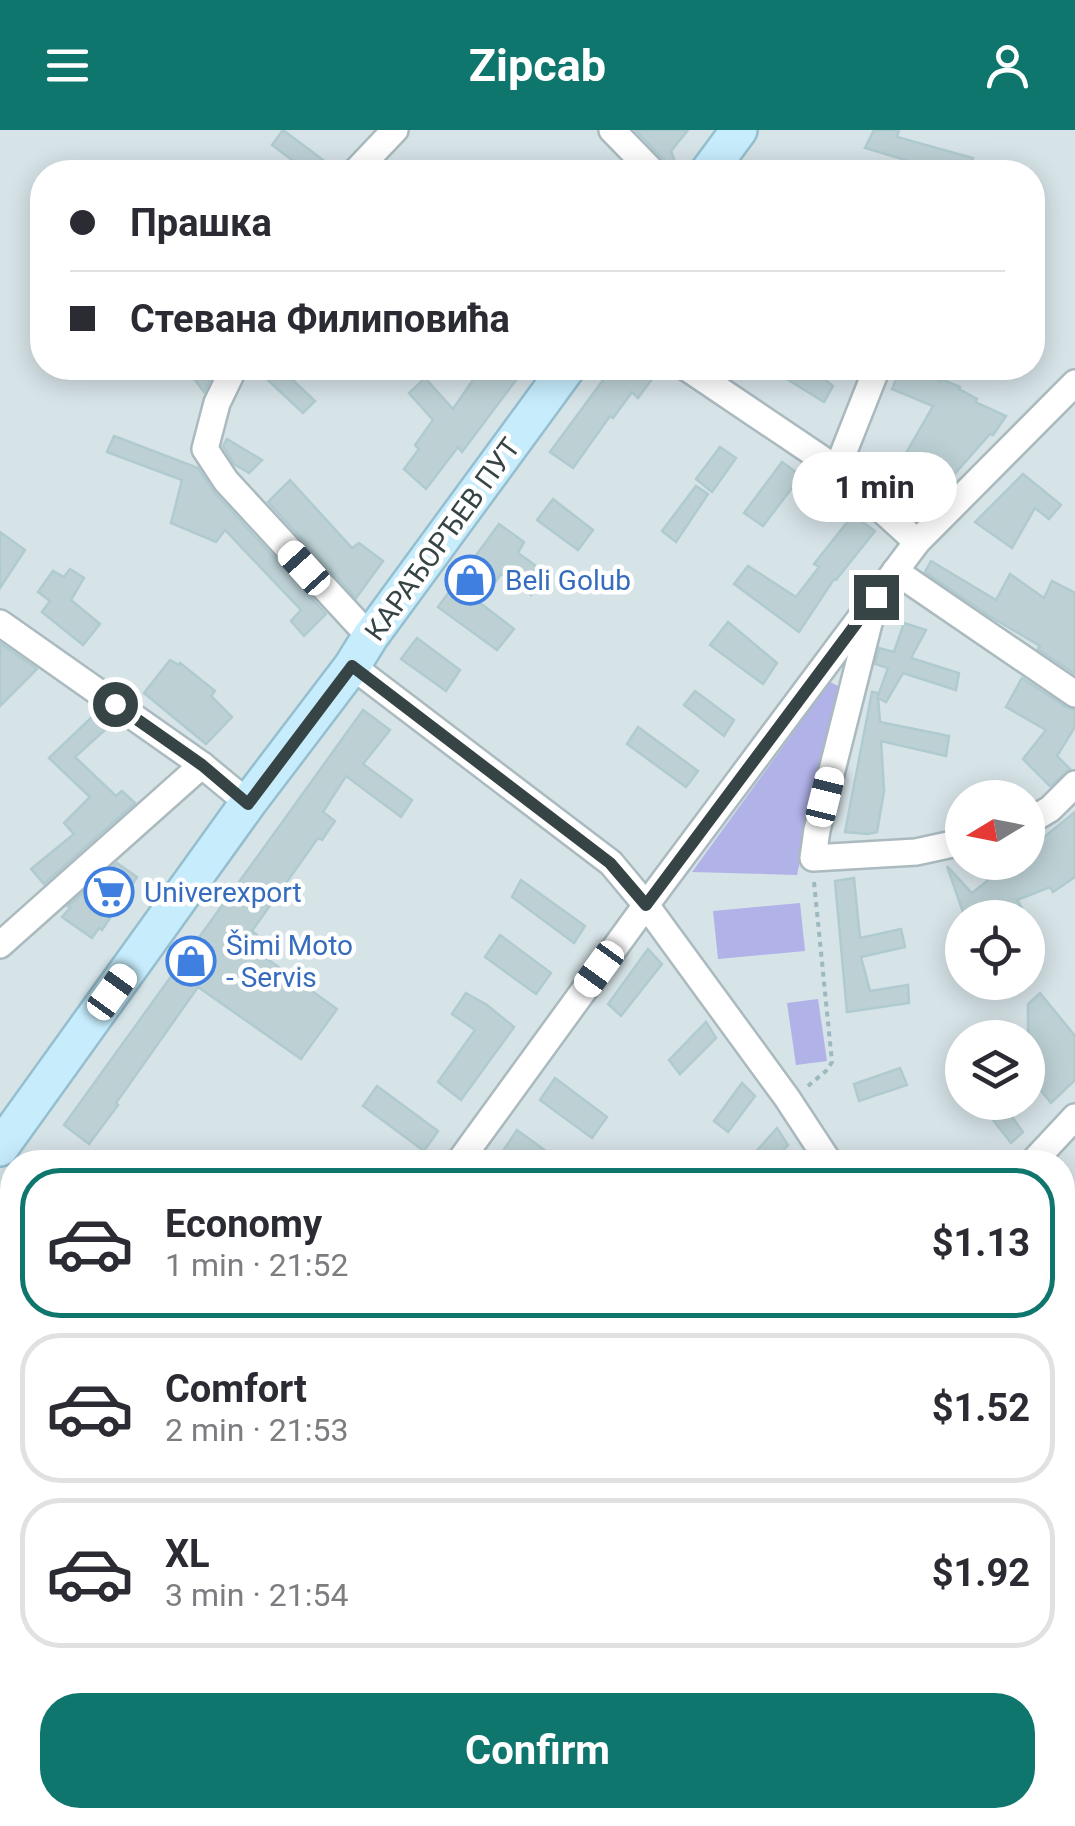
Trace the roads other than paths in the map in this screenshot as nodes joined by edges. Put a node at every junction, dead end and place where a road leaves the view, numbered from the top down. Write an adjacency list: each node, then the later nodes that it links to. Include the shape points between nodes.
1 (395, 130): 4 (street)
2 (612, 130): 5 (street)
3 (739, 130): 6 (main road)
4 (366, 160)
5 (641, 160)
6 (717, 160)
7 (228, 380): 17 (street, via 205,448)
8 (558, 380): 17 (main road, КАРАЂОРЂЕВ ПУТ)
9 (705, 380): 12 (street)
10 (872, 380): 12 (street)
11 (1075, 383): 13 (street)
12 (837, 469): 13 (street)
13 (918, 542): 14 (street)
14 (895, 571): 15 (street); 18 (street)
15 (876, 597): 23 (street, via 813,858); 24 (street)
16 (0, 623): 19 (street)
17 (361, 652): 21 (main road, КАРАЂОРЂЕВ ПУТ); 24 (street, via 610,863)
18 (1075, 694)
19 (202, 765): 21 (street); 25 (street)
20 (1075, 784): 22 (street)
21 (248, 804): 27 (main road, КАРАЂОРЂЕВ ПУТ)
22 (1045, 811)
23 (945, 846)
24 (646, 905): 28 (street); 29 (street)
25 (0, 945)
26 (1075, 1117): 30 (street)
27 (0, 1148)
28 (468, 1150)
29 (821, 1150)
30 (1045, 1150)

